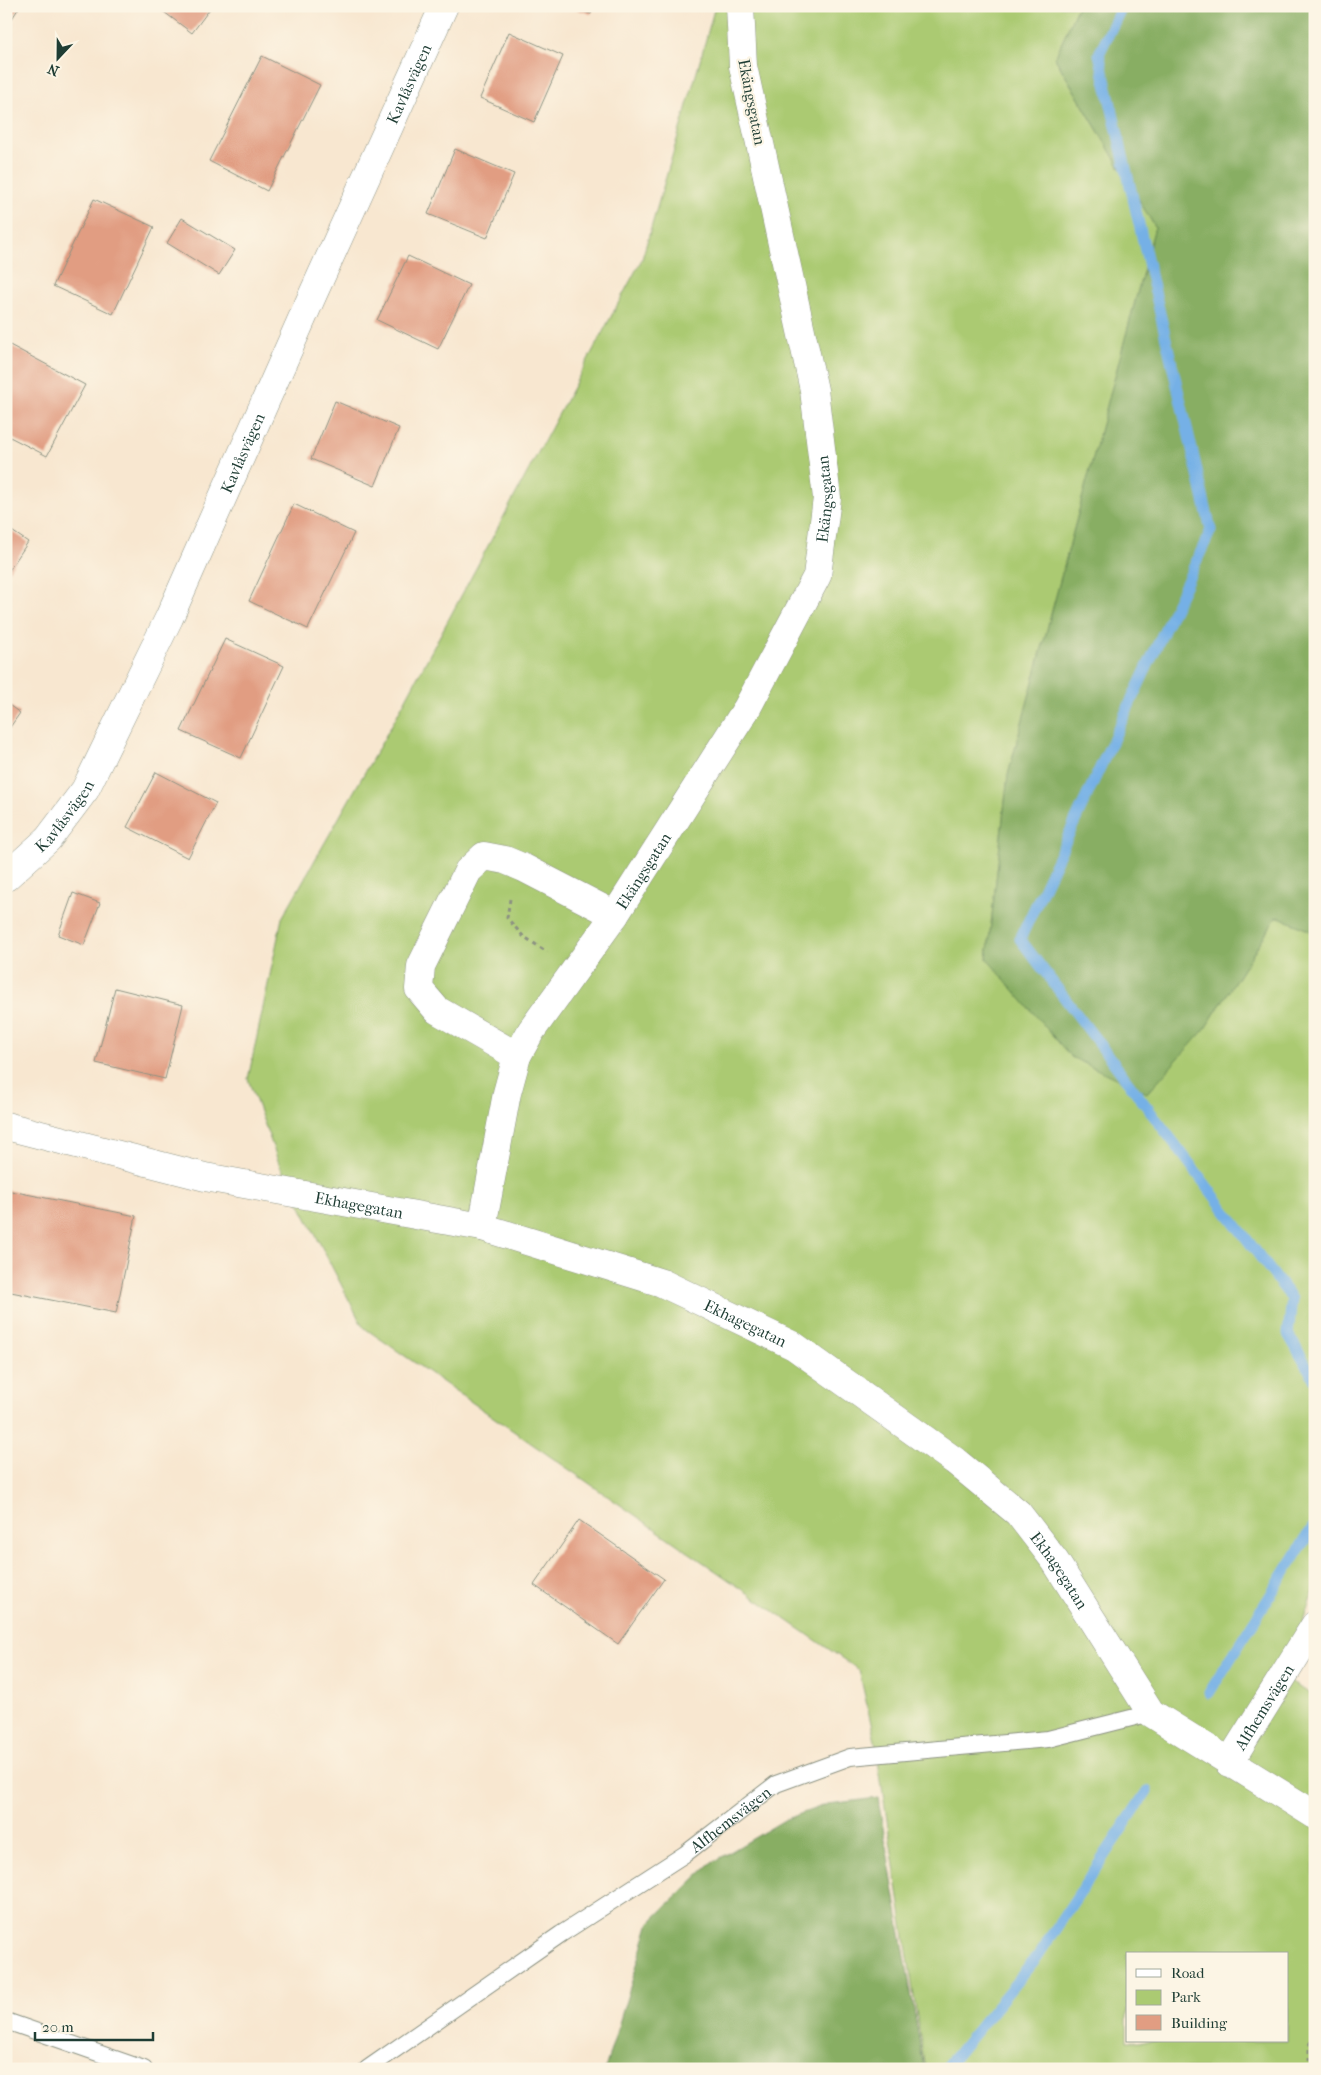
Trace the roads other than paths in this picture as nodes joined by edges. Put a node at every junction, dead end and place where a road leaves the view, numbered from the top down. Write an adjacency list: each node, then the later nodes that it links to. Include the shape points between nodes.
1 (444, 6): 3 (street, Kavlåsvägen, via 169,618 85,790 48,839)
2 (740, 6): 4 (street, Ekängsgatan, via 743,66 814,390 827,498 817,576 747,708)
3 (6, 877)
4 (614, 915): 5 (street, Ekängsgatan, via 531,1031); 5 (street, Ekängsgatan, via 505,860 484,856 468,871 422,966 419,989 437,1010)
5 (517, 1056): 7 (street, Ekängsgatan)
6 (6, 1126): 7 (street, Ekhagegatan, via 205,1177)
7 (482, 1227): 9 (street, Ekhagegatan, via 662,1283 794,1346 955,1461 1018,1514 1055,1561)
8 (1315, 1625): 10 (street, Alfhemsvägen)
9 (1151, 1713): 10 (street, Ekhagegatan); 14 (lane, Alfhemsvägen, via 1048,1739 850,1757 776,1784 685,1854 561,1934)
10 (1229, 1763): 11 (street, Ekhagegatan)
11 (1315, 1815)
12 (6, 2022): 13 (lane)
13 (144, 2069)
14 (367, 2069)

